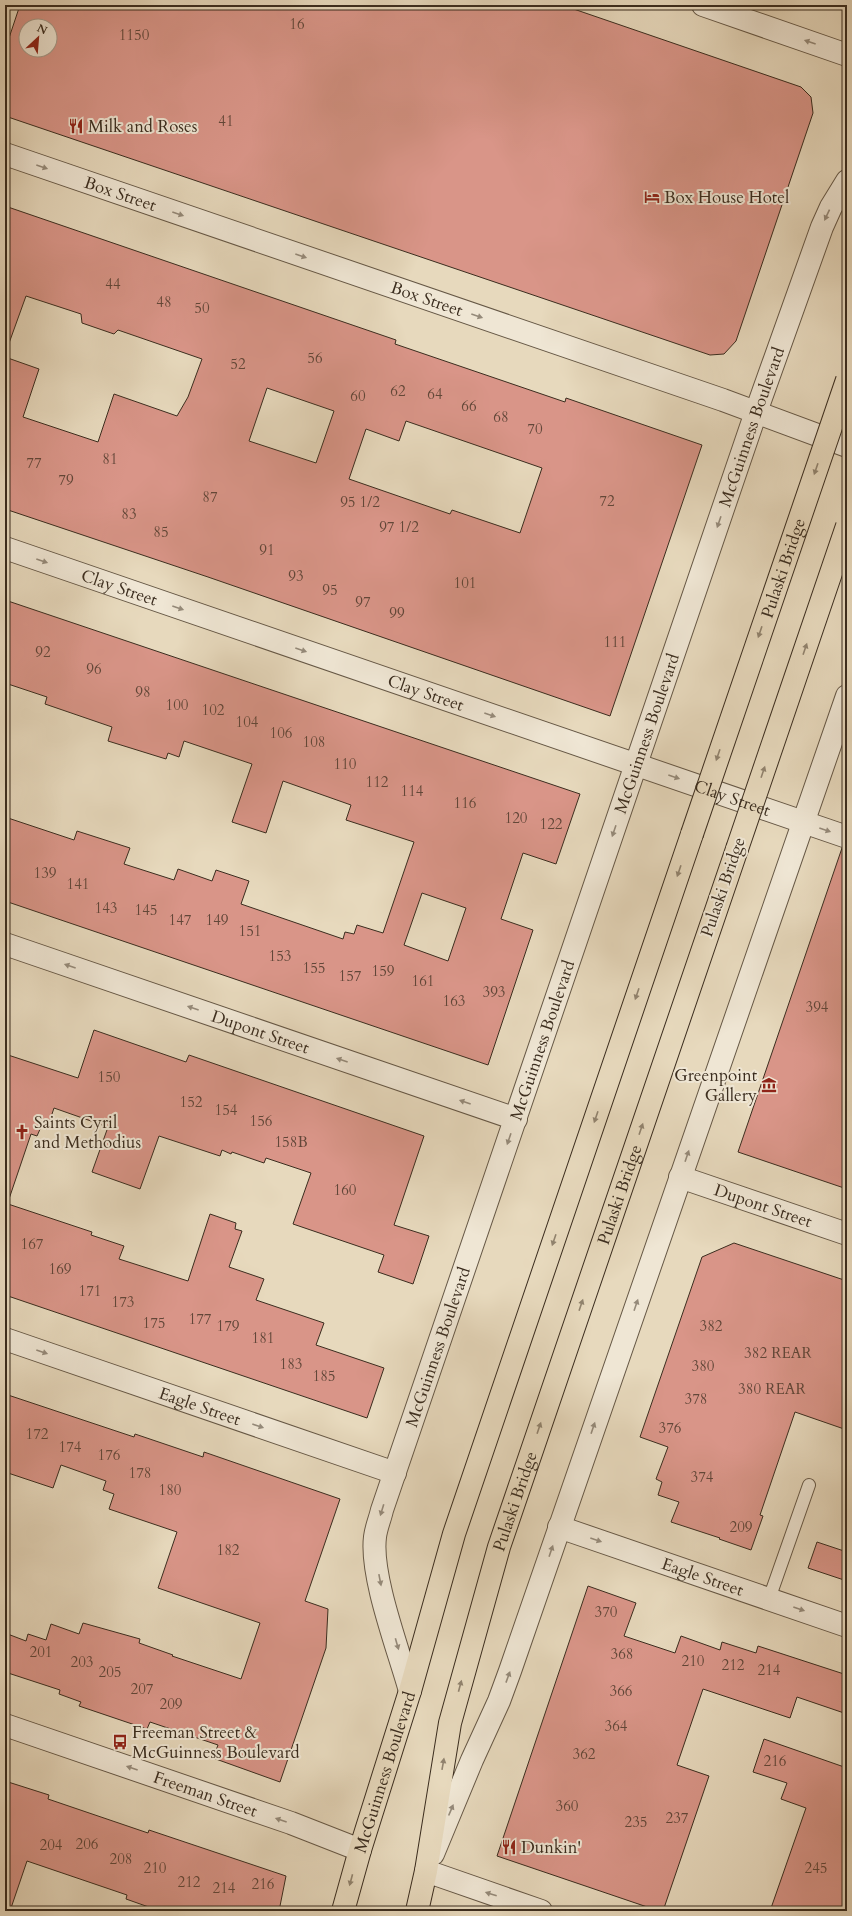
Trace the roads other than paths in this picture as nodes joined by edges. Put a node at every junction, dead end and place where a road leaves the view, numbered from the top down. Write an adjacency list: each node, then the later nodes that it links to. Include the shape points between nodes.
1 (703, 5): 2 (street, one-way to 1)
2 (847, 55)
3 (5, 154): 6 (street, Box Street, one-way to 6)
4 (847, 181): 6 (street, McGuinness Boulevard, one-way to 6, via 822,227)
5 (847, 380): 24 (main road, Pulaski Bridge, one-way to 24, bridge, via 454,1534)
6 (756, 412): 7 (street, Box Street); 11 (street, McGuinness Boulevard, one-way to 11)
7 (847, 446)
8 (847, 526): 27 (main road, Pulaski Bridge, one-way to 8, bridge, via 450,1724 499,1547)
9 (5, 548): 11 (street, Clay Street, one-way to 11)
10 (847, 696): 12 (street)
11 (637, 764): 12 (street, Clay Street, one-way to 12); 15 (street, McGuinness Boulevard, one-way to 15)
12 (804, 822): 13 (street, Clay Street, one-way to 13); 16 (street, one-way to 12)
13 (847, 837)
14 (5, 944): 15 (street, Dupont Street, one-way to 14)
15 (516, 1119): 19 (street, McGuinness Boulevard, one-way to 19)
16 (680, 1177): 17 (street, Dupont Street); 21 (street, one-way to 16)
17 (847, 1234)
18 (5, 1339): 19 (street, Eagle Street, one-way to 19)
19 (395, 1473): 24 (street, McGuinness Boulevard, one-way to 24, via 375,1536 375,1554 382,1592)
20 (809, 1485): 22 (lane)
21 (559, 1527): 22 (street, Eagle Street, one-way to 22); 27 (street, one-way to 21, via 499,1701)
22 (769, 1599): 23 (street, Eagle Street, one-way to 23)
23 (847, 1626)
24 (410, 1691): 26 (main road, McGuinness Boulevard)
25 (5, 1725): 26 (street, Freeman Street, one-way to 25, via 291,1823)
26 (360, 1850): 28 (main road, McGuinness Boulevard, one-way to 28)
27 (426, 1871): 29 (main road); 30 (street, one-way to 27)
28 (343, 1911)
29 (417, 1911)
30 (541, 1911)

